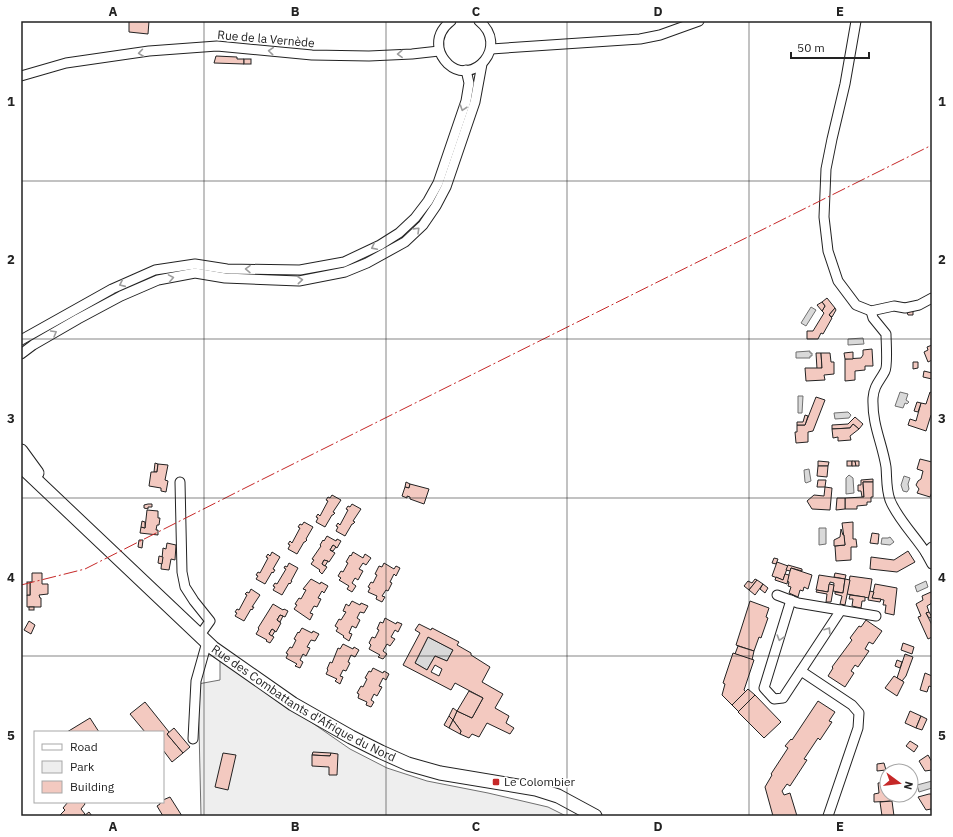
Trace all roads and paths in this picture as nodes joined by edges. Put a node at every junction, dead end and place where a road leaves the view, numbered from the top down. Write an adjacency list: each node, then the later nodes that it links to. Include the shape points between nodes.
1 (451, 21): 6 (street, via 440,33)
2 (479, 21): 5 (street, via 489,32)
3 (699, 21): 5 (street, via 660,35 640,39)
4 (856, 21): 11 (street, via 826,168 824,218 828,251 838,281 856,306)
5 (491, 50): 7 (street)
6 (439, 51): 8 (street, via 450,65); 9 (street, Rue de la Vernède, one-way to 9, via 369,56 319,55 216,46 149,51 66,63)
7 (482, 64): 8 (street); 13 (street, one-way to 7, via 78,319 158,280 195,274 299,281 345,272 405,242 423,225 446,186 475,102)
8 (466, 70): 12 (street, one-way to 12, via 469,83 466,101 438,182 428,201 399,233 344,262 300,270 227,269 194,264 154,270 112,289)
9 (21, 76)
10 (932, 298): 11 (street, via 919,305 905,308 894,306)
11 (871, 311): 18 (street, via 873,318 886,334 886,370 874,390 873,414 886,467 886,484 890,500 900,517)
12 (21, 340)
13 (21, 354)
14 (21, 451): 17 (main road, Rue des Combattants d'Afrique du Nord)
15 (21, 466): 17 (main road, Rue des Combattants d'Afrique du Nord)
16 (180, 482): 24 (street, via 182,572 185,587 210,621)
17 (60, 503): 24 (main road, Rue des Combattants d'Afrique du Nord)
18 (929, 550): 19 (street)
19 (932, 564)
20 (778, 595): 21 (street)
21 (791, 600): 22 (street); 25 (street, one-way to 25, via 764,688 774,699 783,698)
22 (841, 610): 23 (street); 25 (street, one-way to 22)
23 (876, 616)
24 (203, 639): 26 (street, via 196,681); 27 (main road, Rue des Combattants d'Afrique du Nord, via 293,704 381,752 408,764 440,773 536,789 558,796)
25 (801, 671): 28 (street, via 852,705 859,713 858,728)
26 (193, 739)
27 (595, 816)
28 (828, 816)

